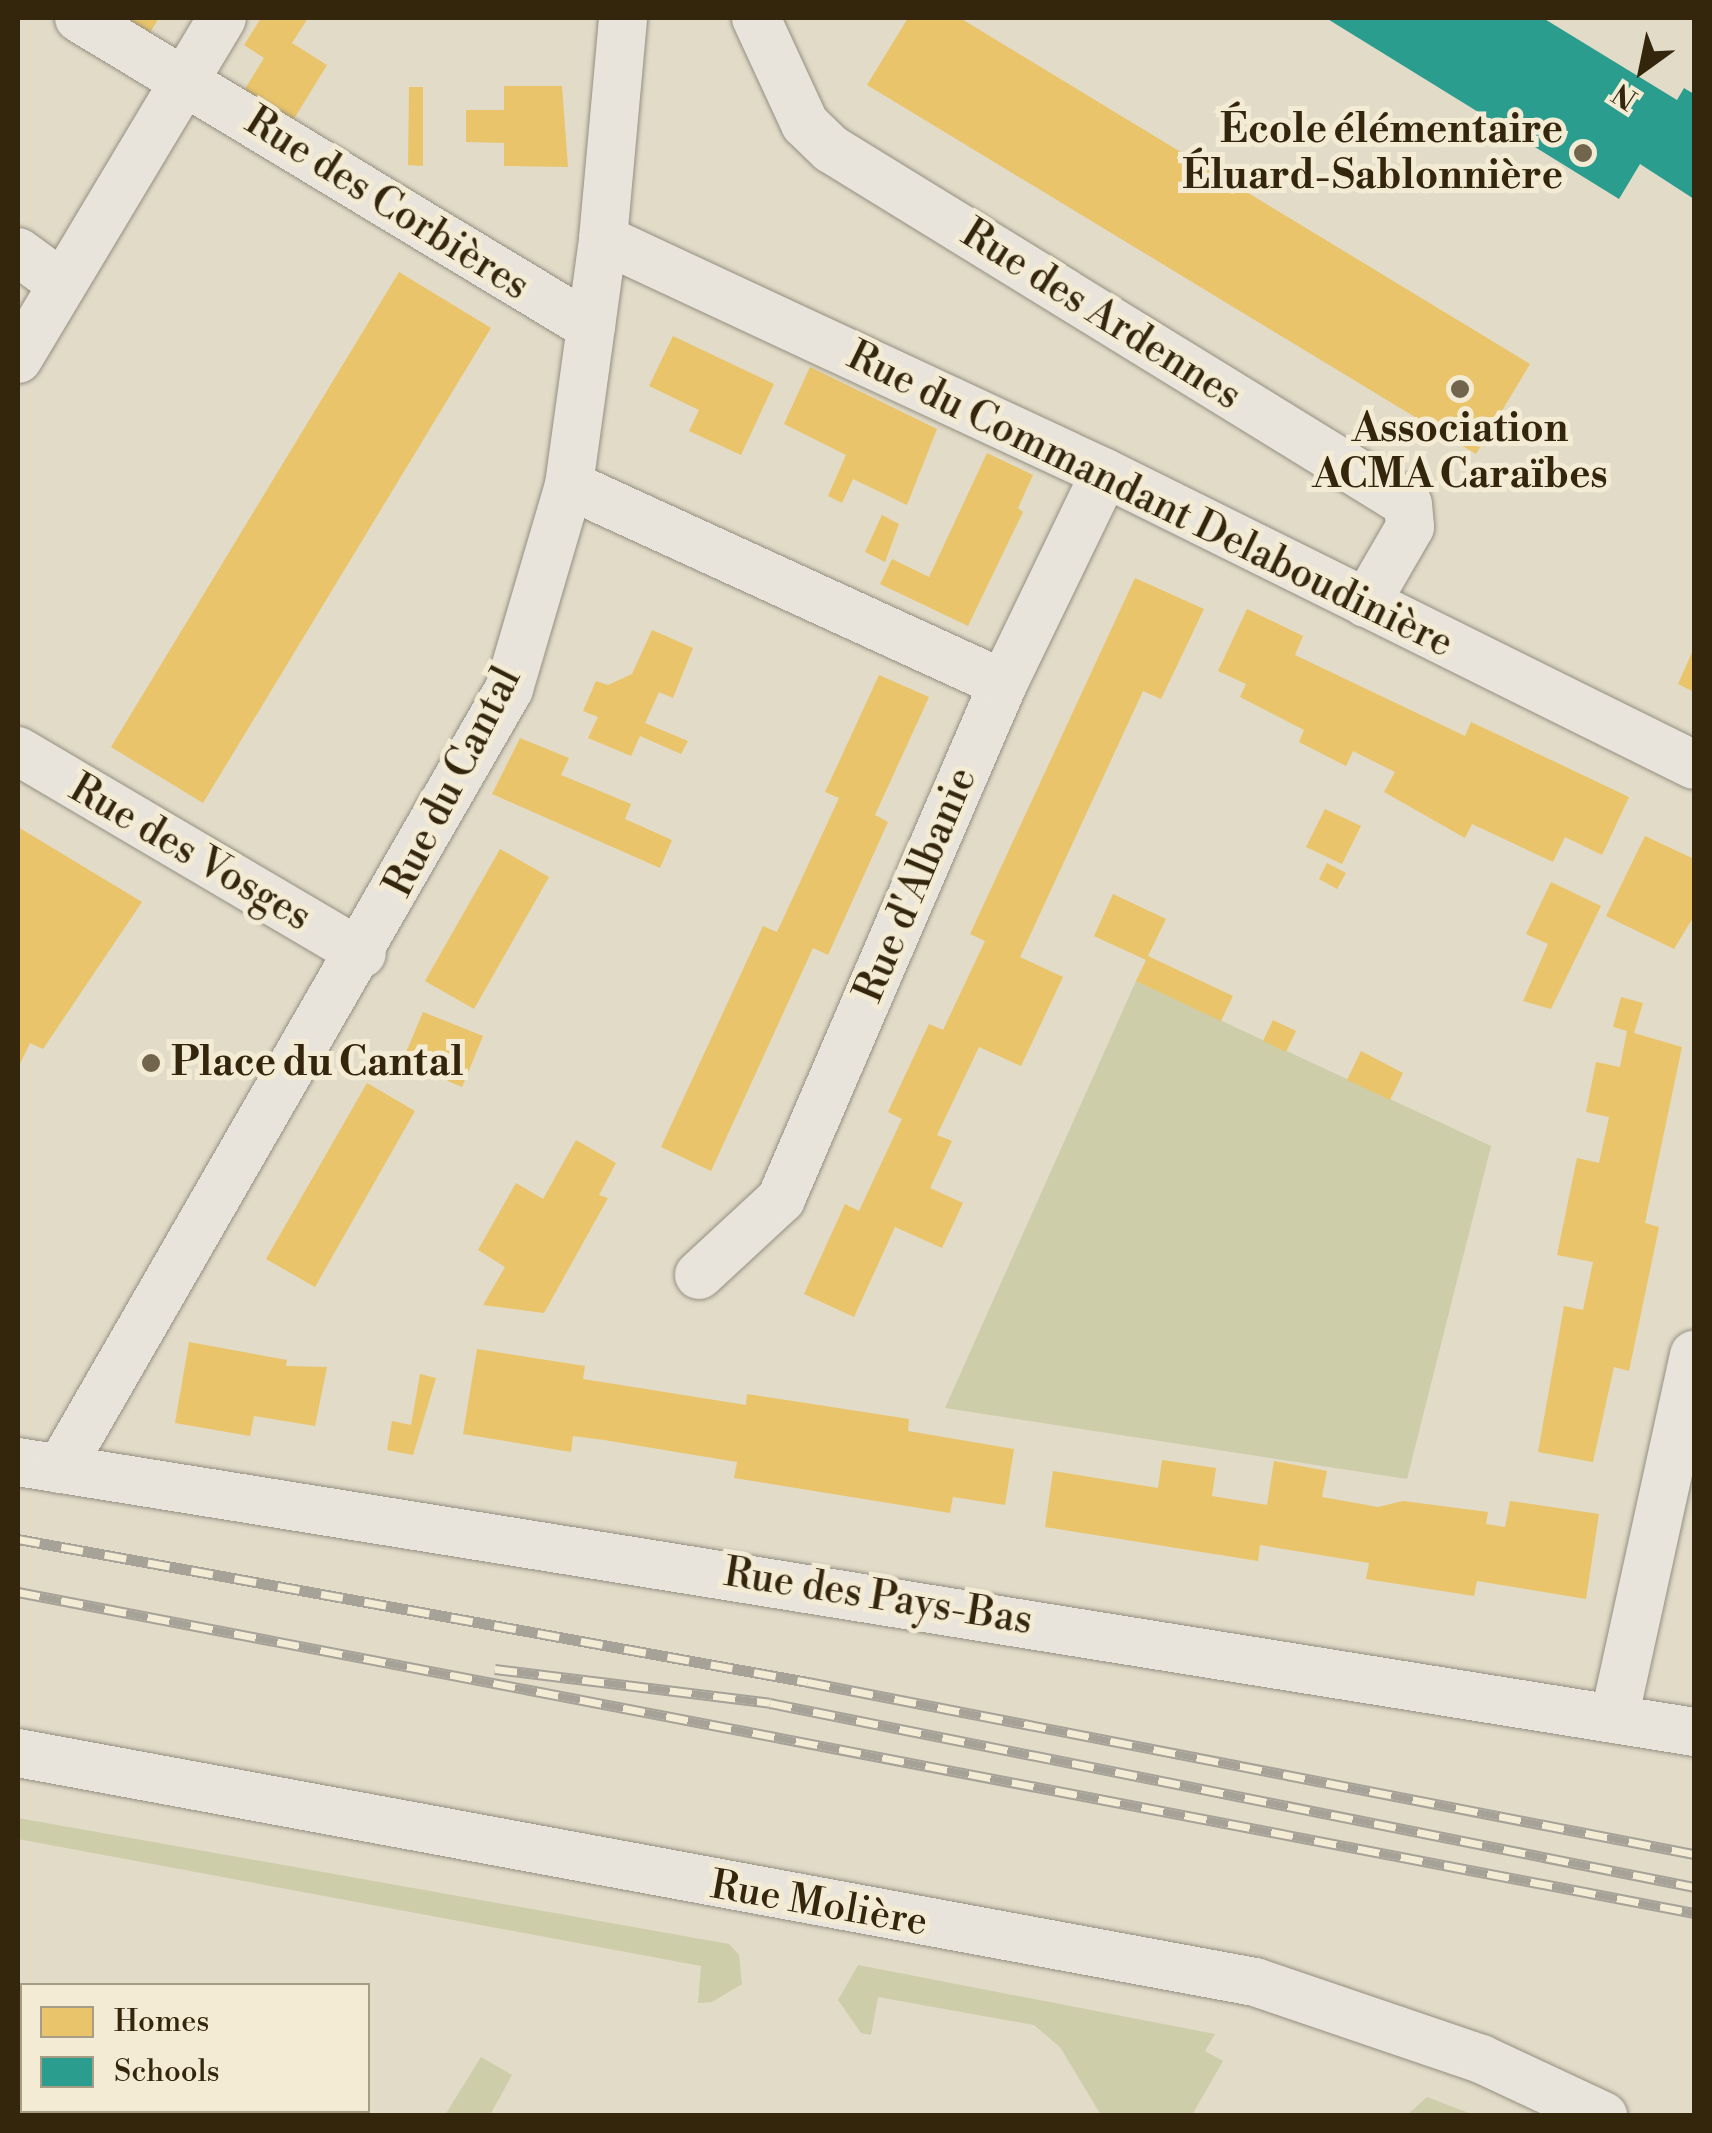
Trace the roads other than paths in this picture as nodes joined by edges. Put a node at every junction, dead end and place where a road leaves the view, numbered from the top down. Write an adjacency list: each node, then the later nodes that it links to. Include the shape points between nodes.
1 (80, 18): 5 (street, Rue des Corbières)
2 (222, 18): 5 (street)
3 (623, 18): 6 (street, Rue du Cantal)
4 (756, 18): 13 (street, Rue des Ardennes, via 805,124 831,149 1408,504 1410,527)
5 (184, 80): 8 (street); 9 (street, Rue des Corbières)
6 (603, 240): 9 (street, Rue du Cantal); 11 (street, Rue du Commandant Delaboudinière)
7 (18, 252): 8 (street)
8 (62, 284): 10 (street)
9 (591, 327): 12 (street, Rue du Cantal)
10 (18, 358)
11 (1105, 472): 13 (street, Rue du Commandant Delaboudinière); 14 (street, Rue d'Albanie)
12 (569, 485): 14 (street); 17 (street, Rue du Cantal, via 509,689)
13 (1366, 603): 16 (street, Rue du Commandant Delaboudinière)
14 (1003, 684): 18 (street, Rue d'Albanie, via 781,1199)
15 (18, 752): 17 (street, Rue des Vosges)
16 (1694, 766)
17 (362, 954): 20 (street, Rue du Cantal)
18 (698, 1274)
19 (1694, 1355): 21 (street)
20 (39, 1466): 21 (street, Rue des Pays-Bas)
21 (1614, 1719): 22 (street, Rue des Pays-Bas)
22 (1694, 1732)
23 (18, 1753): 24 (street, Rue Molière, via 1254,1982 1481,2059)
24 (1602, 2116)

